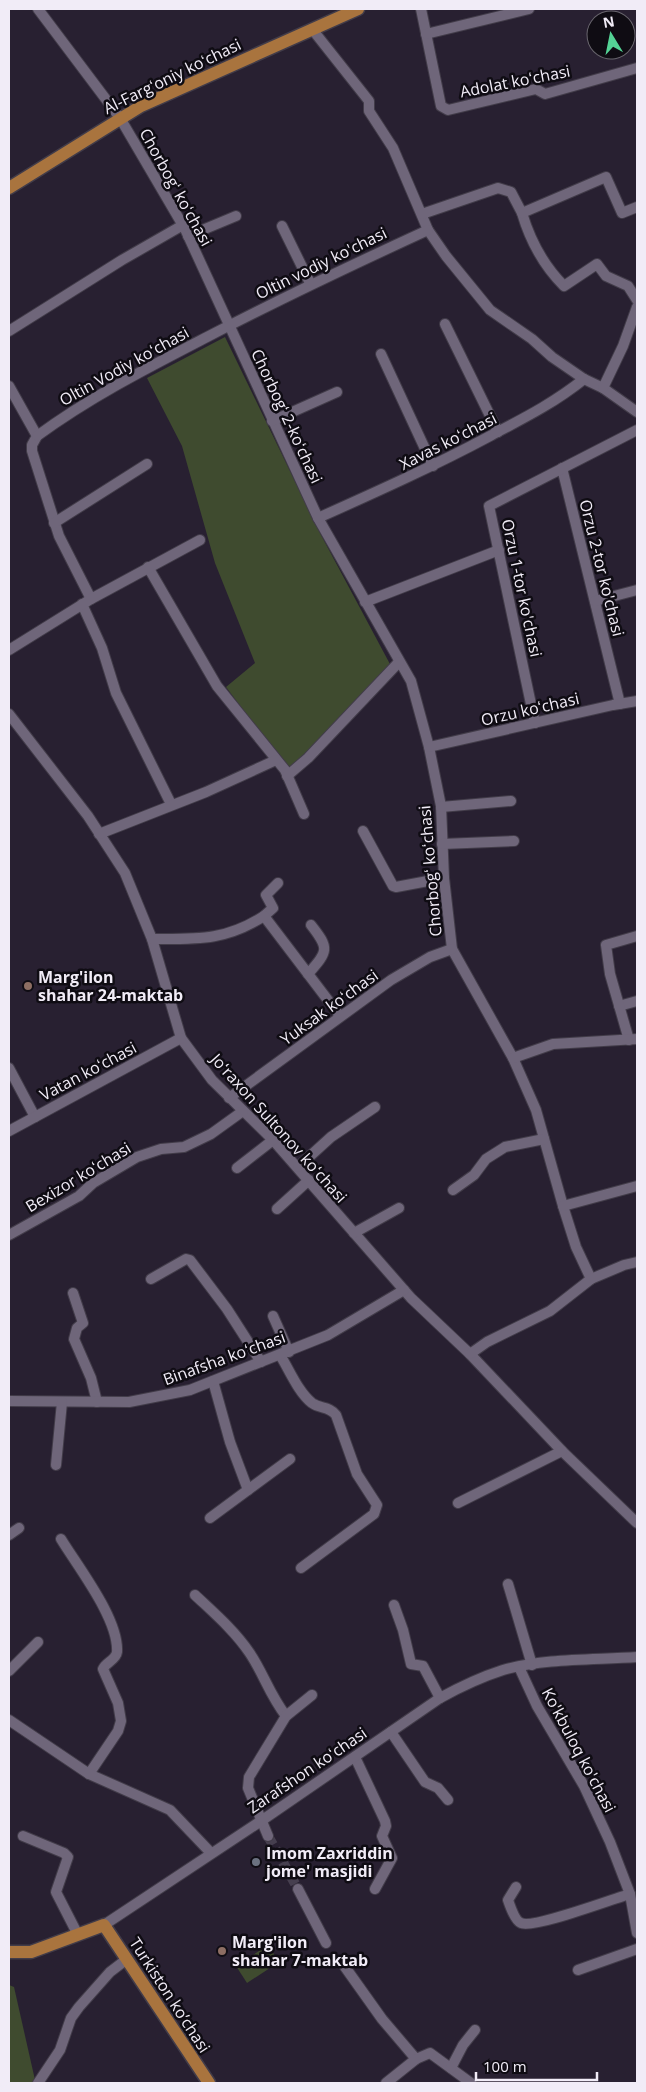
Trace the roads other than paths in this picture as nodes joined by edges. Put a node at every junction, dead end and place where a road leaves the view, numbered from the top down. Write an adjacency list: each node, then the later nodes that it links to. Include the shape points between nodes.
1 (38, 9): 8 (street, Chorbogʻ koʻchasi)
2 (358, 9): 5 (main road, Al-Fargʻoniy koʻchasi)
3 (421, 9): 6 (street, Adolat koʻchasi)
4 (529, 9): 6 (street)
5 (312, 29): 8 (main road, Al-Fargʻoniy koʻchasi); 12 (street, via 369,101 369,111 393,148)
6 (426, 34): 7 (street, Adolat koʻchasi, via 441,106 448,110 536,89 545,94)
7 (637, 68)
8 (120, 118): 9 (main road, Al-Fargʻoniy koʻchasi); 14 (street, Chorbogʻ koʻchasi)
9 (9, 188)
10 (637, 207): 11 (street, via 622,213 606,177)
11 (522, 213): 12 (street, via 511,192 498,188); 19 (street, via 528,235 564,286 596,264 608,277 628,286)
12 (422, 214): 16 (street)
13 (236, 216): 17 (street)
14 (183, 225): 17 (street, Chorbogʻ koʻchasi); 23 (street)
15 (282, 226): 18 (street)
16 (428, 230): 18 (street, Oltin vodiy ko'chasi); 25 (street, via 490,310)
17 (188, 236): 22 (street, Chorbogʻ koʻchasi)
18 (310, 283): 22 (street, Oltin vodiy ko'chasi)
19 (637, 300)
20 (637, 307): 27 (street)
21 (445, 324): 32 (street)
22 (228, 326): 30 (street, Chorbogʻ 2-koʻchasi); 33 (street, Oltin Vodiy koʻchasi, via 142,370)
23 (9, 331)
24 (381, 354): 35 (street)
25 (584, 379): 27 (street); 32 (street, Xavas koʻchasi, via 558,400)
26 (9, 386): 33 (street)
27 (603, 388): 29 (street)
28 (337, 392): 30 (street)
29 (637, 412)
30 (272, 420): 37 (street, Chorbogʻ 2-koʻchasi)
31 (637, 430): 36 (street, Orzu 1-tor ko'chasi)
32 (498, 432): 35 (street, Xavas koʻchasi)
33 (37, 436): 38 (street, via 32,451)
34 (147, 464): 38 (street)
35 (433, 466): 37 (street, Xavas koʻchasi)
36 (562, 468): 40 (street, Orzu 1-tor ko'chasi, via 489,506); 43 (street, Orzu 2-tor ko'chasi)
37 (318, 518): 45 (street, Chorbogʻ koʻchasi)
38 (54, 523): 44 (street)
39 (200, 540): 41 (street)
40 (499, 550): 45 (street); 51 (street, Orzu 1-tor ko'chasi)
41 (148, 567): 44 (street); 55 (street, via 217,686)
42 (637, 590): 43 (street)
43 (595, 601): 49 (street, Orzu 2-tor ko'chasi)
44 (87, 602): 46 (street); 58 (street, via 116,693)
45 (366, 602): 47 (street, Chorbogʻ koʻchasi)
46 (9, 650)
47 (399, 662): 54 (street, Chorbogʻ koʻchasi, via 411,681); 56 (street)
48 (637, 701): 49 (street, Orzu koʻchasi)
49 (620, 704): 51 (street, Orzu koʻchasi)
50 (9, 714): 52 (street, Joʻraxon Sultonov koʻchasi)
51 (535, 723): 54 (street, Orzu koʻchasi)
52 (17, 726): 53 (street); 62 (street, Joʻraxon Sultonov koʻchasi)
53 (9, 733)
54 (429, 747): 59 (street, Chorbogʻ koʻchasi)
55 (276, 760): 56 (street); 58 (street)
56 (287, 776): 60 (street)
57 (511, 801): 59 (street)
58 (171, 804): 62 (street)
59 (441, 807): 64 (street, Chorbogʻ koʻchasi)
60 (304, 814)
61 (363, 831): 65 (street, via 392,886)
62 (99, 834): 70 (street, Joʻraxon Sultonov koʻchasi, via 125,873)
63 (514, 841): 64 (street)
64 (442, 844): 65 (street, Chorbogʻ koʻchasi)
65 (444, 878): 71 (street, Chorbogʻ koʻchasi)
66 (278, 883): 67 (street, via 266,895 273,908)
67 (264, 916): 70 (street, via 242,930 218,936); 72 (street)
68 (311, 925): 72 (street, via 325,943 325,950)
69 (637, 936): 74 (street, via 606,946)
70 (152, 939): 76 (street, Joʻraxon Sultonov koʻchasi)
71 (452, 949): 75 (street, Yuksak koʻchasi, via 430,957 391,980); 78 (street, Chorbogʻ koʻchasi)
72 (308, 974): 75 (street)
73 (637, 1001): 74 (street)
74 (619, 1006): 77 (street)
75 (340, 1016): 80 (street, Yuksak koʻchasi)
76 (181, 1038): 80 (street, Joʻraxon Sultonov koʻchasi); 83 (street, Vatan koʻchasi)
77 (633, 1040): 78 (street, via 553,1044)
78 (513, 1058): 86 (street, Chorbogʻ koʻchasi, via 536,1110)
79 (9, 1068): 83 (street)
80 (229, 1098): 82 (street, Joʻraxon Sultonov koʻchasi)
81 (375, 1107): 87 (street, via 331,1138)
82 (243, 1111): 85 (street, Joʻraxon Sultonov koʻchasi); 96 (street, Bexizor koʻchasi, via 212,1134 184,1147 161,1149 137,1158 93,1183 80,1196)
83 (36, 1117): 84 (street, Vatan koʻchasi)
84 (9, 1131)
85 (274, 1140): 87 (street, Joʻraxon Sultonov koʻchasi); 88 (street)
86 (544, 1140): 91 (street, via 505,1147 486,1159 474,1175); 92 (street, Chorbogʻ koʻchasi)
87 (298, 1167): 89 (street, Joʻraxon Sultonov koʻchasi)
88 (237, 1168)
89 (309, 1180): 94 (street); 95 (street, Joʻraxon Sultonov koʻchasi)
90 (637, 1186): 92 (street)
91 (453, 1190)
92 (563, 1206): 98 (street, Chorbogʻ koʻchasi, via 576,1247)
93 (400, 1208): 95 (street)
94 (277, 1209)
95 (354, 1233): 100 (street, Joʻraxon Sultonov koʻchasi)
96 (9, 1235)
97 (637, 1262): 98 (street)
98 (591, 1279): 104 (street, via 550,1311 487,1342)
99 (152, 1280): 105 (street, via 186,1259 190,1260)
100 (404, 1290): 103 (street, Binafsha koʻchasi, via 328,1335); 104 (street, Joʻraxon Sultonov koʻchasi)
101 (73, 1292): 109 (street, via 83,1323 77,1328 74,1339)
102 (273, 1316): 103 (street)
103 (284, 1353): 105 (street, Binafsha koʻchasi); 120 (street, via 308,1399 331,1410 336,1416 357,1474 377,1505 374,1514)
104 (470, 1354): 110 (street, Joʻraxon Sultonov koʻchasi)
105 (261, 1362): 106 (street, Binafsha koʻchasi)
106 (213, 1382): 109 (street, Binafsha koʻchasi, via 158,1397 129,1402); 113 (street)
107 (9, 1400): 108 (street, Binafsha koʻchasi)
108 (62, 1402): 109 (street, Binafsha koʻchasi); 112 (street)
109 (98, 1402)
110 (562, 1451): 114 (street); 116 (street, Joʻraxon Sultonov koʻchasi)
111 (290, 1459): 113 (street)
112 (56, 1465)
113 (248, 1490): 115 (street)
114 (458, 1503)
115 (210, 1518)
116 (637, 1523)
117 (18, 1528): 118 (street)
118 (9, 1535)
119 (61, 1539): 135 (street, via 105,1611 117,1650 103,1669 122,1721)
120 (301, 1568)
121 (508, 1584): 126 (street)
122 (195, 1595): 131 (street, via 249,1652 267,1689)
123 (394, 1604): 130 (street, via 412,1664 423,1666)
124 (38, 1642): 128 (street)
125 (637, 1657): 126 (street, Zarafshon koʻchasi)
126 (532, 1665): 127 (street, Zarafshon koʻchasi)
127 (519, 1667): 130 (street, Zarafshon koʻchasi, via 468,1683); 144 (street, Ko'kbuloq ko'chasi, via 537,1706 584,1786)
128 (9, 1671)
129 (312, 1695): 131 (street)
130 (440, 1698): 133 (street, Zarafshon koʻchasi)
131 (286, 1716): 137 (street, via 247,1783)
132 (9, 1720): 135 (street)
133 (391, 1732): 134 (street, Zarafshon koʻchasi); 136 (street, via 425,1782 438,1788)
134 (355, 1756): 137 (street, Zarafshon koʻchasi); 142 (street, via 385,1821 382,1836 392,1858)
135 (89, 1774): 140 (street, via 170,1810)
136 (448, 1800)
137 (261, 1821): 139 (street); 140 (street, Zarafshon koʻchasi)
138 (22, 1836): 147 (street, via 68,1857 56,1892)
139 (268, 1836)
140 (211, 1853): 145 (street, Zarafshon koʻchasi)
141 (516, 1887): 144 (street, via 508,1900 518,1922 523,1924 554,1918)
142 (375, 1888)
143 (298, 1889): 148 (street)
144 (630, 1894): 146 (street, Ko'kbuloq ko'chasi)
145 (104, 1925): 147 (main road, Zarafshon koʻchasi); 151 (main road, Turkiston ko’chasi)
146 (637, 1933)
147 (78, 1935): 150 (main road, Zarafshon koʻchasi, via 31,1952)
148 (326, 1943)
149 (637, 1949): 153 (street)
150 (9, 1952)
151 (127, 1959): 157 (street, via 110,1972 78,2008 60,2050); 158 (main road, Turkiston ko’chasi)
152 (345, 1967): 155 (street)
153 (578, 1970)
154 (475, 2030): 156 (street)
155 (416, 2060): 156 (street, via 430,2053); 159 (street)
156 (451, 2068): 160 (street)
157 (38, 2083)
158 (208, 2083)
159 (386, 2083)
160 (470, 2083)

